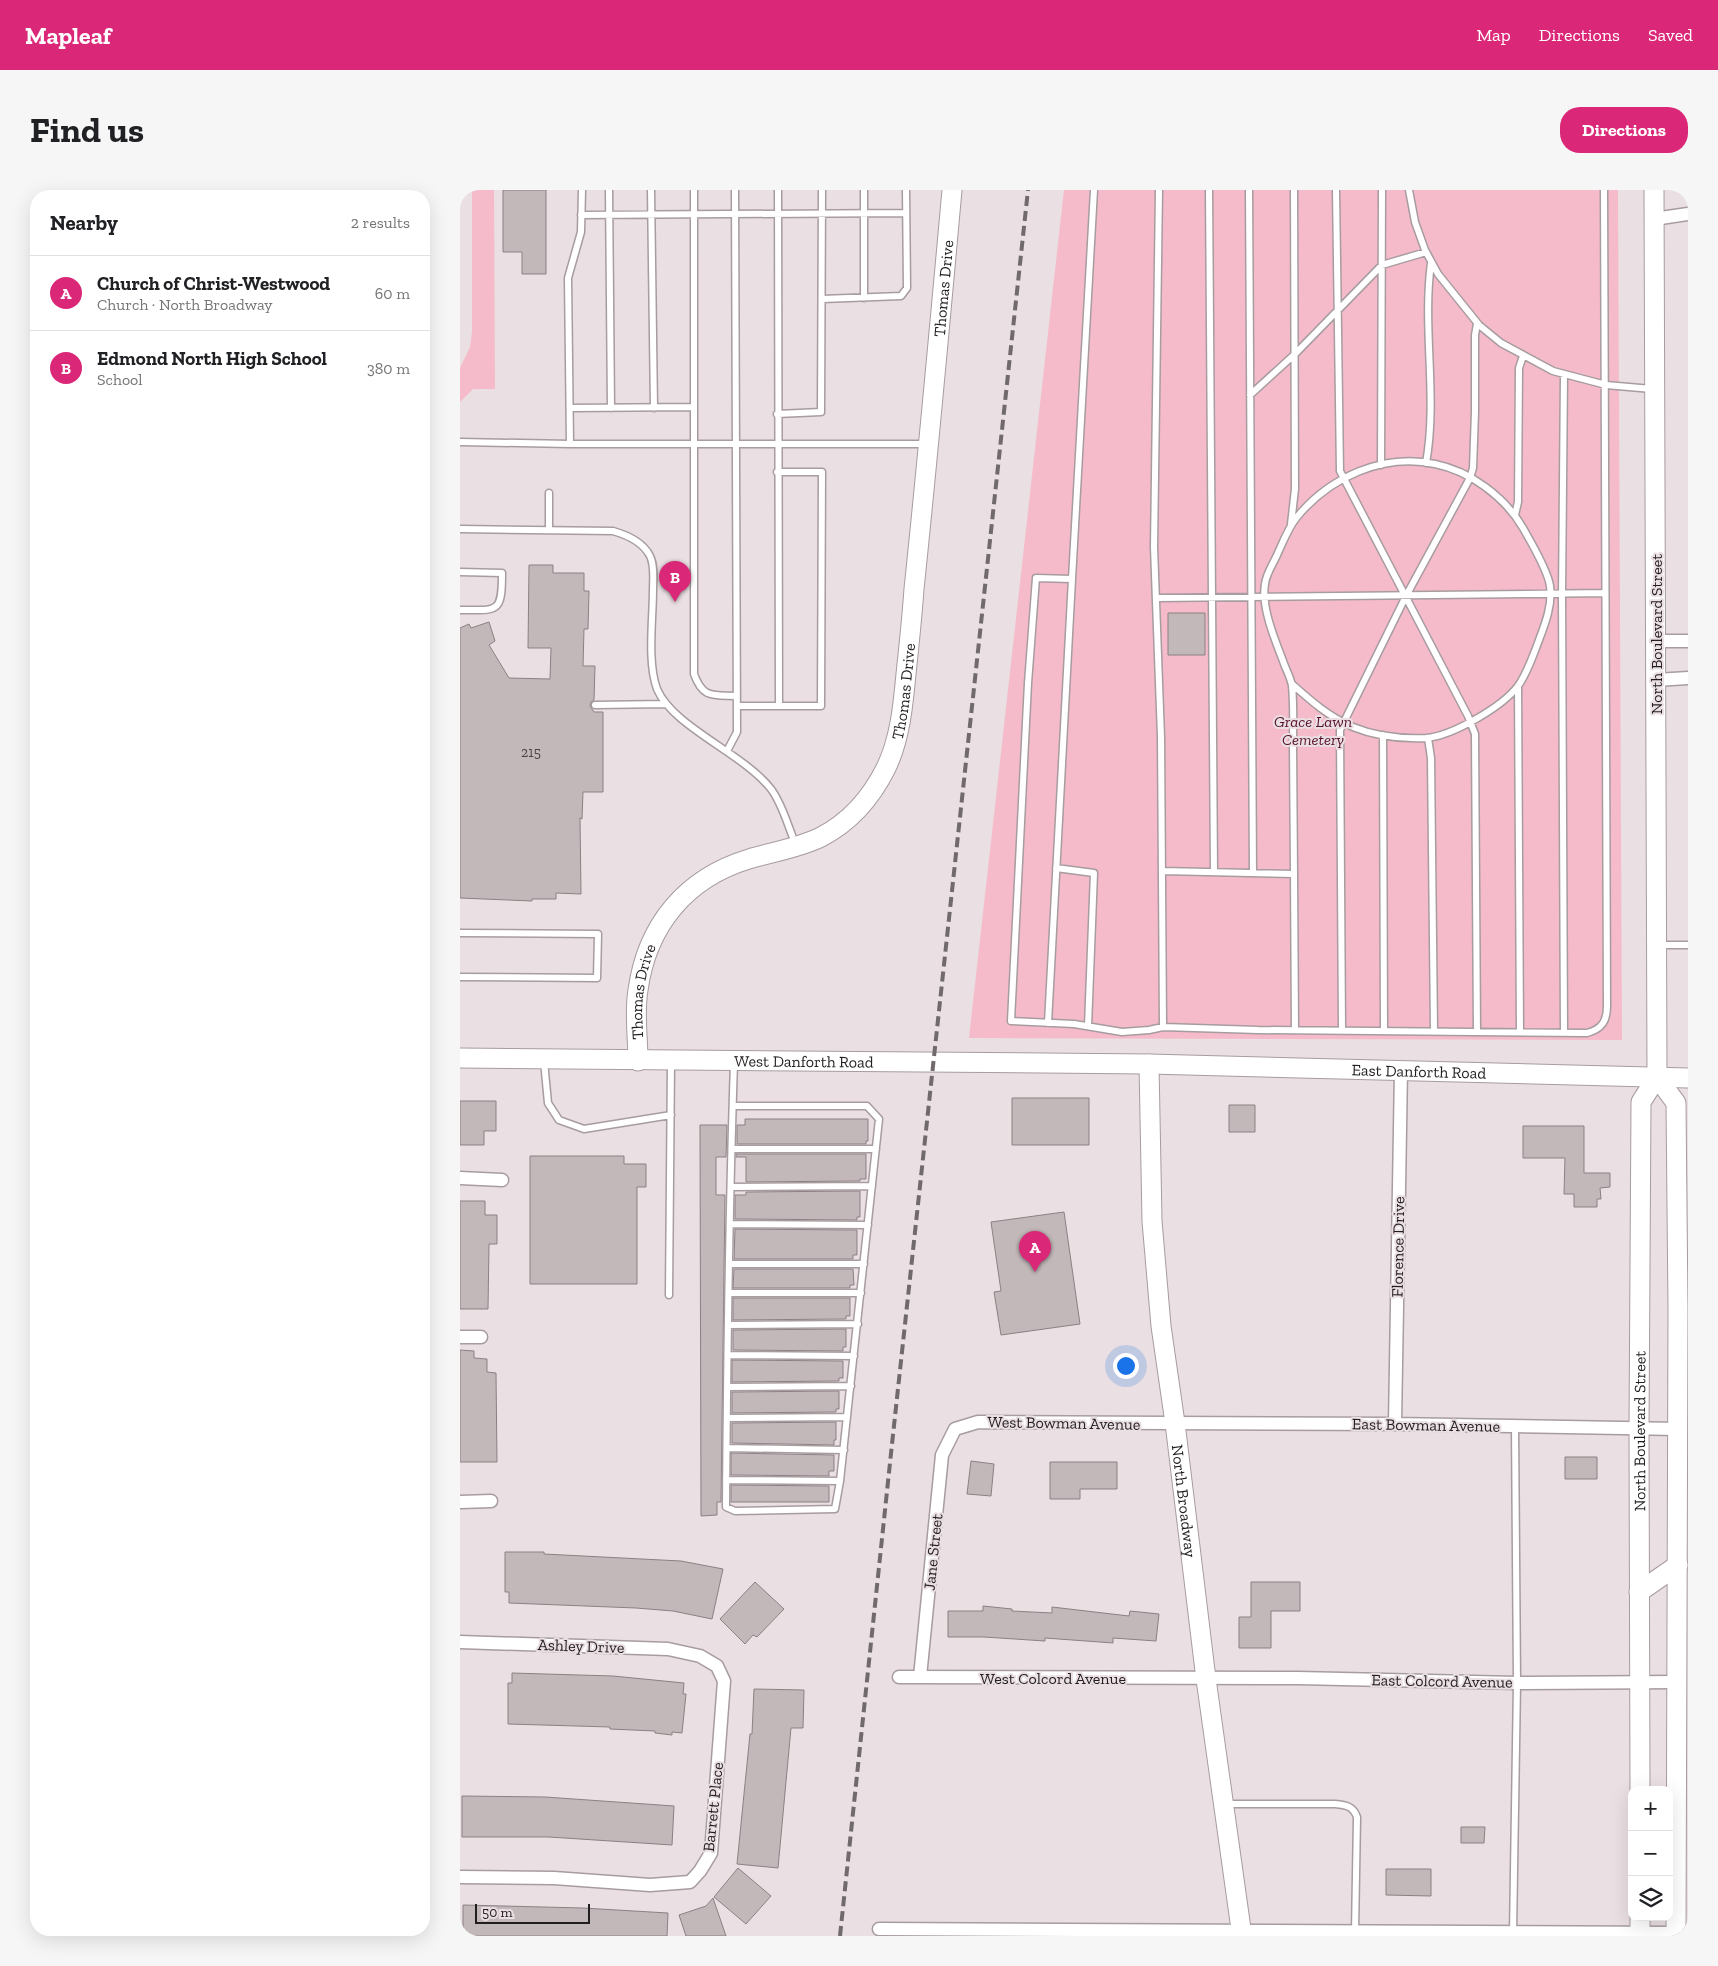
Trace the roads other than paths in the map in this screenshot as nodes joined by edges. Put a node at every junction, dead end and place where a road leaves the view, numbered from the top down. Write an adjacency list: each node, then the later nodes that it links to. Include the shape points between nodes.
1 (582, 190): 28 (lane)
2 (609, 190): 29 (lane)
3 (652, 190): 30 (lane)
4 (694, 190): 22 (lane)
5 (735, 190): 23 (lane)
6 (778, 190): 24 (lane)
7 (822, 190): 25 (lane)
8 (864, 190): 26 (lane)
9 (906, 190): 21 (lane)
10 (952, 190): 55 (main road, Thomas Drive)
11 (1094, 190): 67 (lane)
12 (1159, 190): 75 (lane, via 1154,547)
13 (1209, 190): 72 (lane)
14 (1249, 190): 44 (lane)
15 (1294, 190): 39 (lane)
16 (1336, 190): 37 (lane)
17 (1382, 190): 34 (lane)
18 (1409, 190): 32 (lane, via 1415,222)
19 (1604, 190): 42 (lane)
20 (1654, 190): 31 (main road, North Boulevard Street)
21 (906, 213): 26 (lane); 35 (lane, via 907,288 901,296)
22 (694, 214): 23 (lane); 30 (lane); 45 (lane)
23 (735, 214): 24 (lane); 53 (lane)
24 (778, 214): 25 (lane); 49 (lane)
25 (822, 214): 26 (lane); 36 (lane)
26 (864, 214): 35 (lane)
27 (1688, 214): 31 (street)
28 (581, 215): 29 (lane); 46 (lane, via 581,232 568,278)
29 (609, 215): 30 (lane); 47 (lane)
30 (652, 215): 48 (lane)
31 (1654, 219): 43 (main road, North Boulevard Street)
32 (1426, 252): 33 (lane); 34 (lane)
33 (1431, 262): 38 (lane, via 1443,282); 56 (lane, via 1428,327 1430,434)
34 (1382, 266): 37 (lane); 57 (lane)
35 (864, 298): 36 (lane)
36 (822, 299): 49 (lane, via 821,412)
37 (1337, 311): 39 (lane); 60 (lane, via 1340,471)
38 (1478, 324): 40 (lane); 59 (lane)
39 (1295, 354): 44 (lane); 63 (lane, via 1295,488)
40 (1523, 356): 41 (lane); 62 (lane, via 1519,368 1518,502)
41 (1564, 374): 42 (lane); 70 (lane)
42 (1606, 385): 43 (lane); 68 (lane)
43 (1655, 389): 77 (main road, North Boulevard Street)
44 (1250, 395): 73 (lane)
45 (694, 407): 48 (lane); 52 (lane)
46 (570, 408): 47 (lane); 51 (lane)
47 (611, 408): 48 (lane)
48 (654, 408)
49 (777, 414): 54 (lane)
50 (460, 442): 51 (lane)
51 (570, 444): 52 (lane)
52 (694, 444): 53 (lane); 83 (lane, via 694,674 698,687 709,695)
53 (736, 444): 54 (lane); 83 (lane)
54 (777, 444): 55 (lane); 58 (lane)
55 (929, 444): 93 (main road, Thomas Drive, via 901,720 887,766 869,797 849,818 822,837)
56 (1426, 463): 57 (lane, via 1390,462); 59 (lane)
57 (1381, 465): 60 (lane)
58 (777, 472): 87 (lane); 87 (lane, via 822,472 821,706)
59 (1470, 478): 62 (lane, via 1505,503); 71 (lane)
60 (1343, 479): 63 (lane, via 1312,501); 71 (lane)
61 (549, 493): 65 (lane)
62 (1515, 515): 69 (lane, via 1530,538 1549,582)
63 (1290, 528): 74 (lane, via 1265,583)
64 (460, 529): 65 (lane)
65 (549, 530): 84 (lane, via 613,531 628,536 650,556 653,572 652,666 657,688)
66 (460, 572): 76 (lane, via 502,573 502,596 500,604 492,610)
67 (1072, 579): 94 (lane); 103 (lane, via 1036,578 1027,692 1011,1021)
68 (1605, 593): 70 (lane); 112 (lane, via 1607,1014 1595,1031)
69 (1550, 594): 70 (lane); 71 (lane); 82 (lane, via 1550,606 1539,640)
70 (1562, 594): 112 (lane)
71 (1406, 596): 74 (lane); 88 (lane); 89 (lane)
72 (1212, 597): 73 (lane); 75 (lane); 96 (lane)
73 (1251, 597): 74 (lane); 97 (lane)
74 (1265, 597): 81 (lane, via 1272,630)
75 (1157, 598): 95 (lane)
76 (460, 610)
77 (1656, 641): 78 (street); 80 (main road, North Boulevard Street)
78 (1688, 641)
79 (1688, 678): 80 (street)
80 (1656, 680): 101 (main road, North Boulevard Street)
81 (1292, 684): 88 (lane, via 1330,716); 98 (lane)
82 (1518, 686): 89 (lane, via 1507,698); 111 (lane)
83 (737, 696): 86 (lane)
84 (666, 704): 85 (lane); 92 (lane)
85 (596, 705)
86 (737, 706): 87 (lane); 92 (lane, via 737,732)
87 (779, 706)
88 (1343, 722): 90 (lane); 107 (lane, via 1340,730)
89 (1470, 722): 91 (lane); 110 (lane, via 1475,734)
90 (1383, 735): 91 (lane); 108 (lane)
91 (1428, 738): 109 (lane, via 1432,758)
92 (727, 752): 93 (lane, via 771,789)
93 (796, 846): 115 (main road, Thomas Drive, via 718,870 676,903 658,929 646,955 638,991)
94 (1056, 868): 103 (lane); 104 (lane, via 1094,872)
95 (1162, 871): 96 (lane); 105 (lane)
96 (1214, 872): 97 (lane)
97 (1252, 873): 98 (lane)
98 (1294, 874): 106 (lane)
99 (460, 933): 102 (lane, via 598,934 597,978)
100 (1688, 945): 101 (lane)
101 (1657, 946): 120 (main road, North Boulevard Street)
102 (460, 977)
103 (1048, 1023): 104 (lane)
104 (1088, 1026): 105 (lane, via 1122,1032)
105 (1163, 1027): 106 (lane)
106 (1295, 1030): 107 (lane)
107 (1342, 1030): 108 (lane)
108 (1384, 1031): 109 (lane)
109 (1434, 1031): 110 (lane)
110 (1477, 1032): 111 (lane)
111 (1520, 1032): 112 (lane)
112 (1564, 1033)
113 (460, 1058): 114 (main road, West Danforth Road)
114 (544, 1059): 115 (main road, West Danforth Road); 123 (lane, via 548,1103 559,1120 584,1128)
115 (638, 1061): 116 (main road, West Danforth Road)
116 (671, 1061): 117 (main road, West Danforth Road); 123 (lane)
117 (734, 1062): 118 (main road, West Danforth Road); 122 (lane)
118 (1149, 1064): 119 (main road, East Danforth Road); 148 (main road, North Broadway, via 1152,1221 1161,1326)
119 (1401, 1070): 120 (main road, East Danforth Road); 149 (street, Florence Drive)
120 (1657, 1077): 121 (main road, East Danforth Road); 137 (main road, via 1676,1103); 153 (main road, North Boulevard Street, via 1641,1102)
121 (1688, 1078)
122 (732, 1106): 124 (lane); 125 (lane, via 867,1106 879,1119)
123 (671, 1115): 136 (lane)
124 (732, 1149): 125 (lane); 129 (lane)
125 (876, 1149): 128 (lane)
126 (460, 1178): 127 (street)
127 (502, 1180)
128 (872, 1186): 129 (lane); 131 (lane)
129 (731, 1187): 130 (lane)
130 (730, 1224): 131 (lane); 132 (lane)
131 (868, 1224): 133 (lane)
132 (729, 1264): 133 (lane); 134 (lane)
133 (864, 1264): 135 (lane)
134 (729, 1293): 135 (lane); 139 (lane)
135 (861, 1294): 138 (lane)
136 (669, 1295)
137 (1683, 1310): 151 (main road)
138 (858, 1324): 139 (lane); 143 (lane)
139 (728, 1325): 142 (lane)
140 (460, 1337): 141 (street)
141 (481, 1337)
142 (728, 1356): 143 (lane); 145 (lane)
143 (854, 1356): 144 (lane)
144 (851, 1386): 145 (lane); 146 (lane)
145 (728, 1387): 147 (lane)
146 (847, 1417): 147 (lane); 155 (lane)
147 (727, 1418): 154 (lane)
148 (1175, 1423): 149 (street, East Bowman Avenue); 152 (street, West Bowman Avenue, via 978,1422); 166 (main road, North Broadway)
149 (1395, 1424): 150 (street, East Bowman Avenue)
150 (1515, 1426): 153 (street, East Bowman Avenue); 169 (lane)
151 (1678, 1428): 153 (street, East Bowman Avenue); 160 (main road)
152 (955, 1429): 165 (street, Jane Street, via 942,1455)
153 (1639, 1429): 161 (main road, North Boulevard Street)
154 (727, 1448): 155 (lane); 156 (lane)
155 (844, 1450): 157 (lane)
156 (726, 1480): 157 (lane); 157 (lane, via 726,1507 735,1511 836,1509)
157 (840, 1481)
158 (491, 1501): 159 (street)
159 (460, 1502)
160 (1683, 1565): 161 (main road); 168 (main road)
161 (1639, 1592): 167 (main road, North Boulevard Street)
162 (460, 1642): 163 (street, Ashley Drive, via 668,1648)
163 (700, 1656): 172 (street, Barrett Place, via 717,1666 724,1681 711,1853 690,1882 650,1886 554,1878)
164 (899, 1677): 165 (street, West Colcord Avenue)
165 (920, 1677): 166 (street, West Colcord Avenue)
166 (1206, 1679): 169 (street, East Colcord Avenue); 171 (main road, North Broadway)
167 (1640, 1682): 168 (street, East Colcord Avenue); 169 (street, East Colcord Avenue); 170 (main road, North Boulevard Street)
168 (1678, 1682): 178 (main road, via 1680,1796)
169 (1517, 1683): 177 (lane)
170 (1640, 1786)
171 (1224, 1804): 175 (lane, via 1317,1803 1348,1805 1355,1811); 176 (main road, North Broadway)
172 (460, 1877)
173 (879, 1929): 176 (street)
174 (1640, 1929): 177 (street); 178 (street)
175 (1355, 1932): 176 (street); 177 (street)
176 (1242, 1934)
177 (1513, 1934)
178 (1676, 1935)

